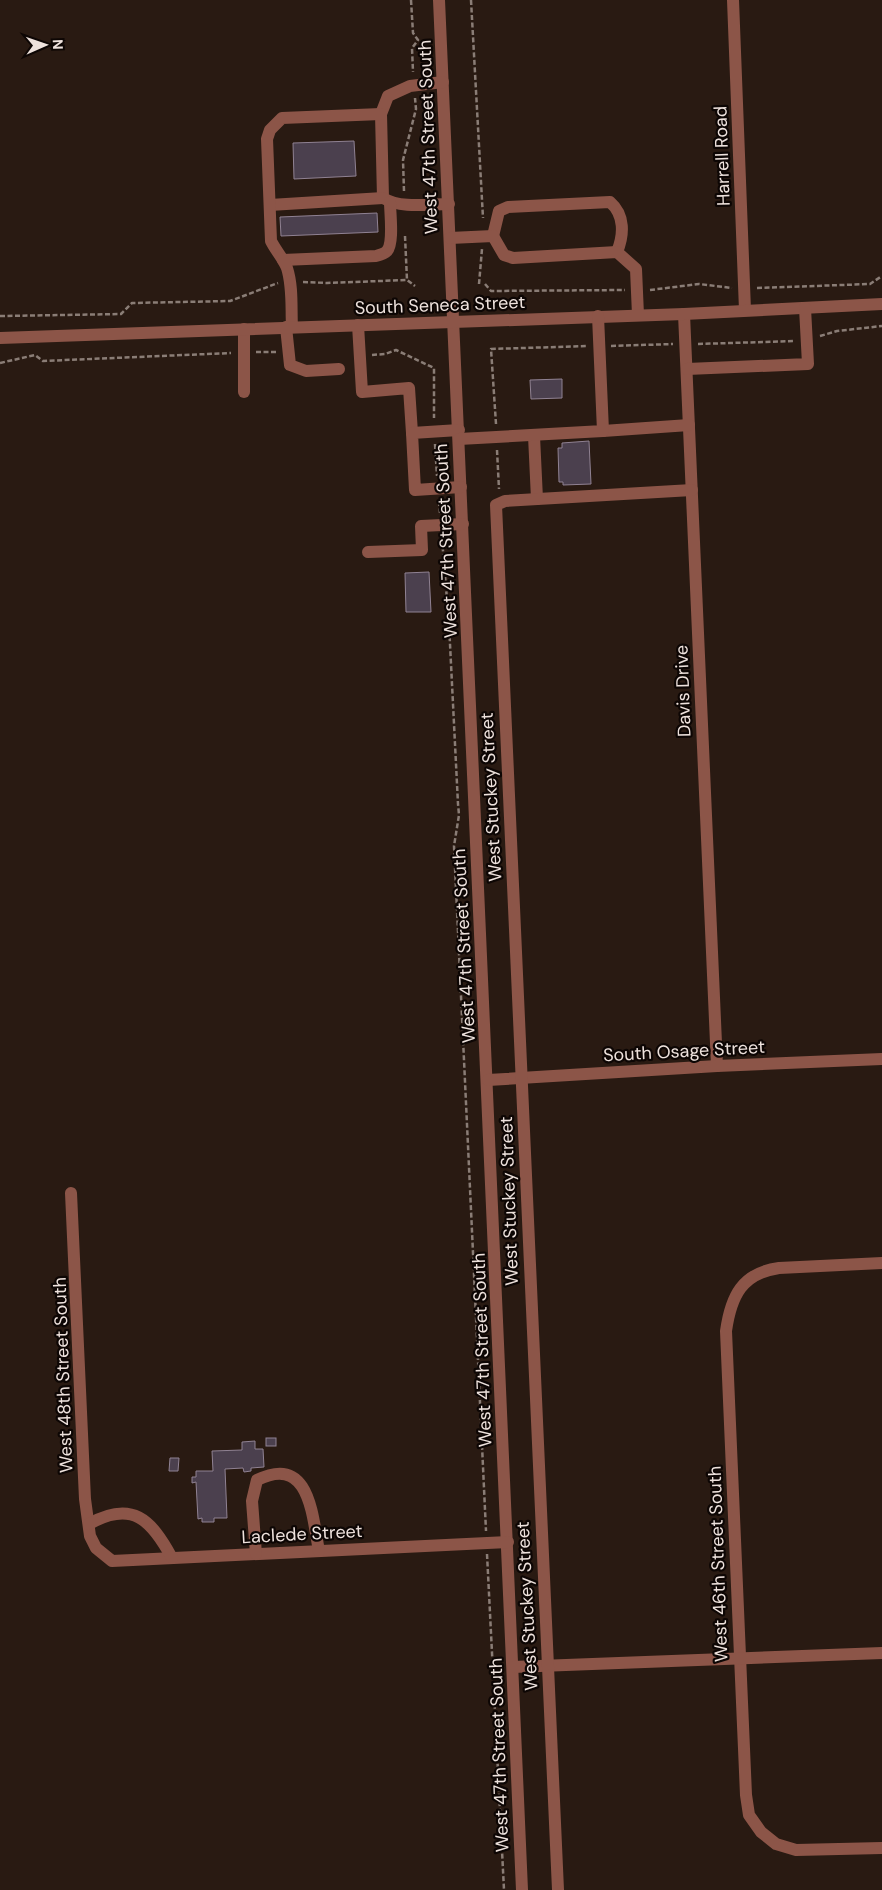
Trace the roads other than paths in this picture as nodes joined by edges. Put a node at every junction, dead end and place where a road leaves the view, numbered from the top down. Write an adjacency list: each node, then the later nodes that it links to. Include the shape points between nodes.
1 (440, 0): 3 (street, West 47th Street South)
2 (734, 0): 14 (street, Harrell Road)
3 (443, 82): 4 (street, via 414,85 388,96); 6 (street, West 47th Street South)
4 (381, 114): 5 (street); 7 (street, via 282,118 270,130 267,139)
5 (387, 200): 6 (street, via 405,204); 7 (street); 11 (street, via 390,241 385,253)
6 (449, 204): 9 (street, West 47th Street South)
7 (270, 205): 11 (street, via 271,241)
8 (488, 237): 9 (street); 10 (street, via 504,255 513,258); 10 (street, via 499,211 508,207 610,202 621,219 622,239)
9 (450, 238): 18 (street, West 47th Street South)
10 (617, 252): 16 (street, via 636,269)
11 (283, 260): 20 (street, via 290,282)
12 (882, 304): 13 (street, South Seneca Street)
13 (804, 308): 14 (street, South Seneca Street); 23 (street, via 808,364)
14 (746, 310): 15 (street, South Seneca Street)
15 (684, 314): 16 (street, South Seneca Street); 23 (street, Davis Drive)
16 (638, 315): 17 (street, South Seneca Street)
17 (598, 316): 18 (street, South Seneca Street); 27 (street)
18 (454, 322): 19 (street, South Seneca Street); 29 (street, West 47th Street South)
19 (358, 325): 20 (street, South Seneca Street); 28 (street, via 362,392 409,388)
20 (289, 327): 21 (street, South Seneca Street); 24 (street, via 290,365 306,372)
21 (244, 329): 22 (street, South Seneca Street); 25 (street)
22 (0, 338)
23 (687, 368): 26 (street, Davis Drive)
24 (339, 369)
25 (244, 392)
26 (689, 425): 27 (street); 32 (street, Davis Drive)
27 (603, 431): 30 (street)
28 (412, 433): 29 (street); 31 (street, via 415,490)
29 (459, 434): 30 (street, via 496,438); 31 (street, West 47th Street South)
30 (534, 436): 33 (street)
31 (461, 488): 34 (street, West 47th Street South)
32 (692, 490): 33 (street); 37 (street, Davis Drive)
33 (537, 499): 38 (street, West Stuckey Street, via 499,502 496,505)
34 (463, 524): 35 (street, via 421,526 422,550); 39 (street, West 47th Street South)
35 (368, 552)
36 (882, 1059): 37 (street, South Osage Street)
37 (716, 1066): 38 (street, South Osage Street)
38 (522, 1078): 39 (street, South Osage Street); 50 (street, West Stuckey Street)
39 (488, 1080): 43 (street, West 47th Street South)
40 (71, 1193): 42 (street, West 48th Street South, via 85,1499)
41 (882, 1263): 49 (street, West 46th Street South, via 766,1270 753,1275 731,1306 726,1331)
42 (89, 1524): 45 (street, West 48th Street South, via 90,1536); 47 (street, via 118,1512 134,1515 160,1535)
43 (508, 1542): 44 (street, Laclede Street); 51 (street, West 47th Street South)
44 (318, 1551): 46 (street, Laclede Street); 46 (street, via 309,1498 299,1481 288,1474 267,1475 257,1480 252,1501)
45 (101, 1552): 47 (street, Laclede Street, via 112,1561)
46 (256, 1554): 47 (street, Laclede Street)
47 (172, 1558)
48 (882, 1653): 49 (street)
49 (740, 1659): 50 (street); 52 (street, West 46th Street South, via 749,1814 769,1840 796,1850)
50 (547, 1666): 51 (street); 54 (street, West Stuckey Street)
51 (513, 1667): 53 (street, West 47th Street South)
52 (882, 1848)
53 (522, 1890)
54 (558, 1890)

